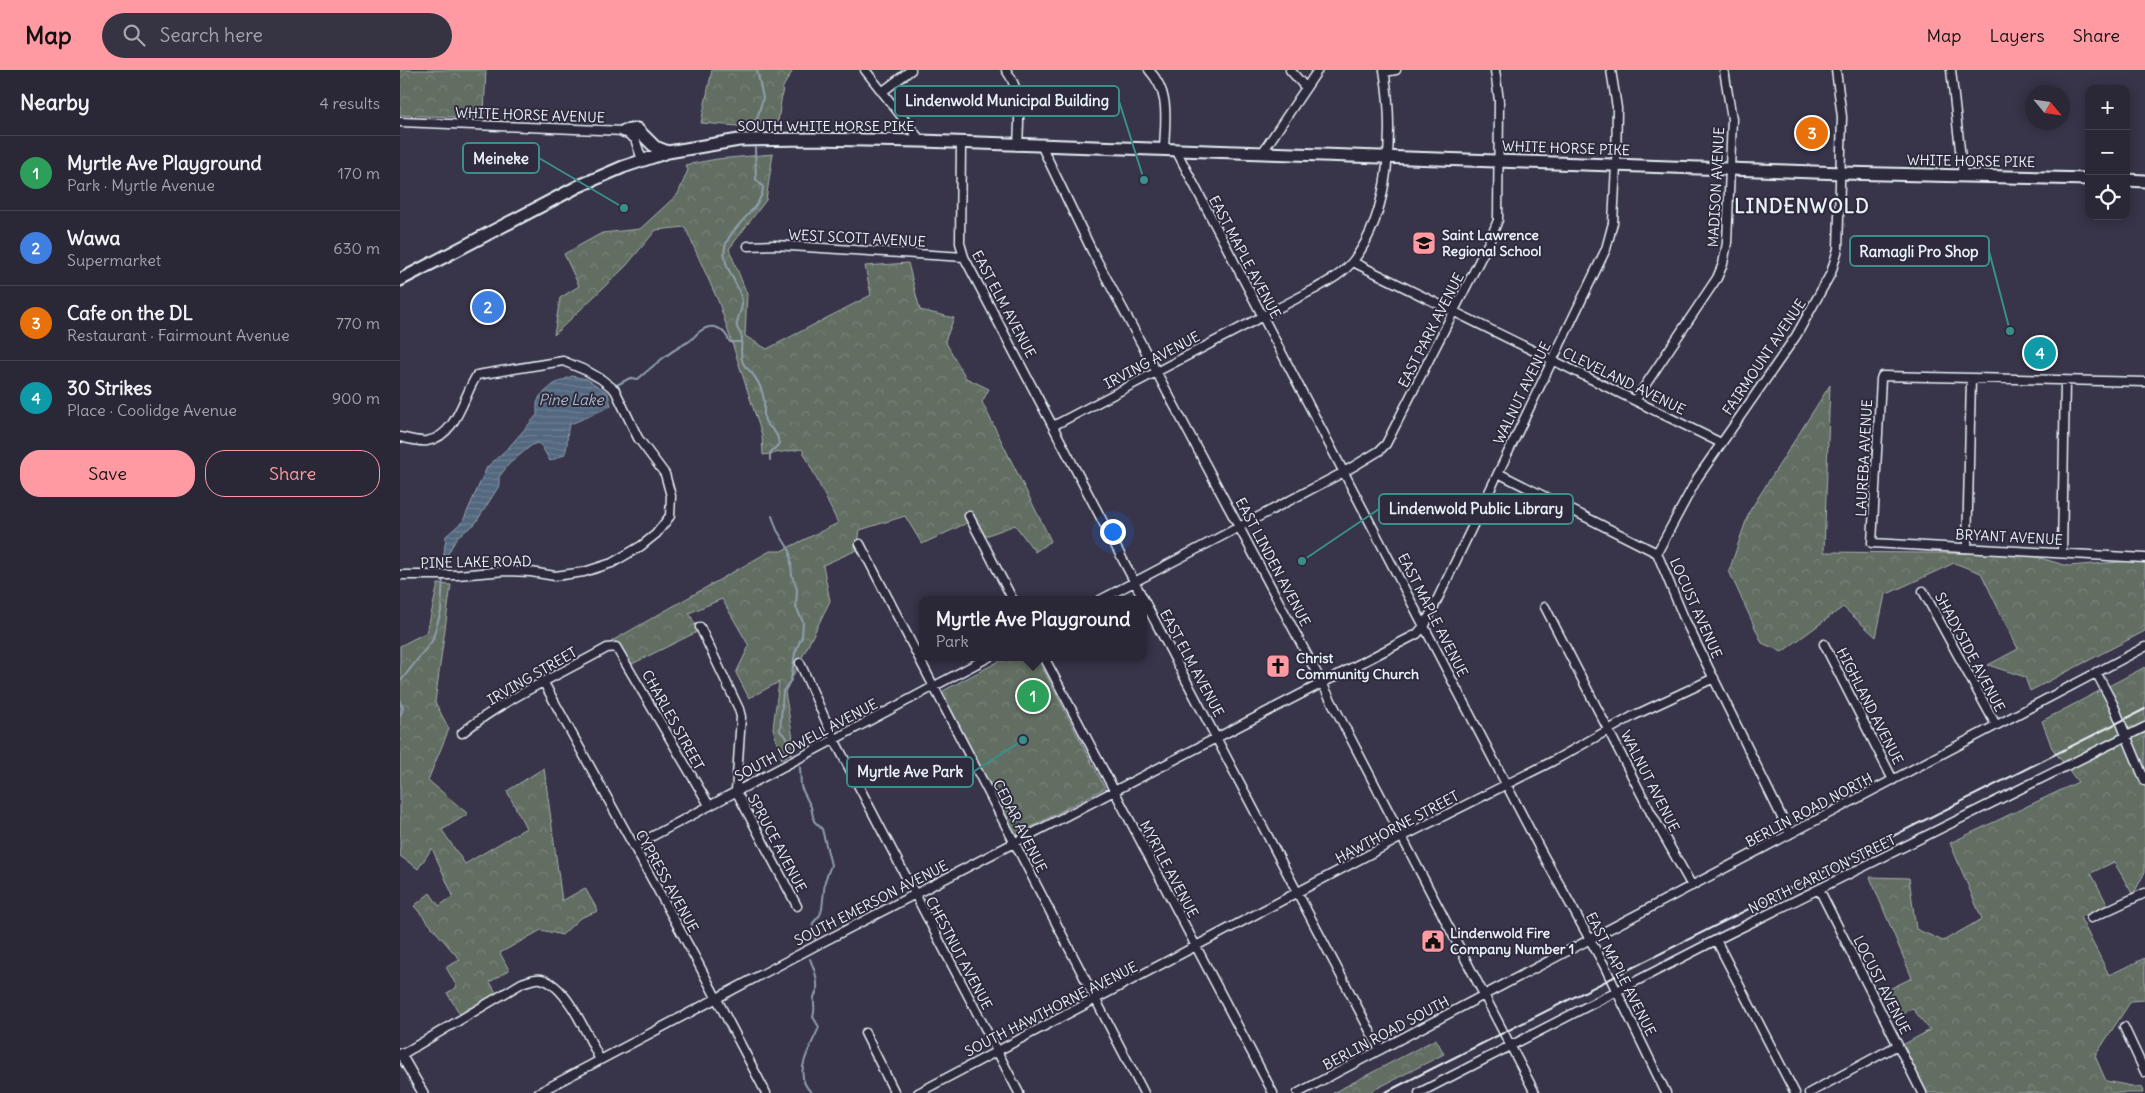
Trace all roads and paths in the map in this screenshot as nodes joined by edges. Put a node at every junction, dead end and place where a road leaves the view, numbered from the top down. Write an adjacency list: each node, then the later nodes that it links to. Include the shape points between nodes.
1 (865, 70): 15 (street)
2 (911, 70): 15 (street)
3 (1006, 70): 20 (street, via 1019,97)
4 (1149, 70): 22 (street, via 1162,87 1165,99)
5 (1290, 70): 14 (street)
6 (1318, 70): 14 (street)
7 (1396, 70): 13 (street)
8 (1495, 70): 28 (street, EAST PARK AVENUE, via 1499,101)
9 (1611, 70): 29 (street, WALNUT AVENUE, via 1617,108)
10 (1724, 70): 30 (street, MADISON AVENUE, via 1732,119)
11 (1836, 70): 31 (street, FAIRMOUNT AVENUE, via 1842,117)
12 (1952, 70): 32 (street)
13 (1384, 71): 26 (street, via 1389,109)
14 (1306, 88): 25 (street)
15 (882, 92): 18 (street)
16 (400, 122): 17 (street, WHITE HORSE AVENUE)
17 (624, 131): 24 (highway, via 637,129 654,147); 27 (street, WHITE HORSE AVENUE, via 635,139)
18 (921, 141): 19 (highway, SOUTH WHITE HORSE PIKE); 24 (highway, SOUTH WHITE HORSE PIKE, via 750,139)
19 (961, 144): 20 (highway, SOUTH WHITE HORSE PIKE); 37 (street, EAST ELM AVENUE, via 960,243)
20 (1018, 146): 21 (highway, SOUTH WHITE HORSE PIKE)
21 (1042, 147): 22 (highway, WHITE HORSE PIKE); 43 (street, EAST LINDEN AVENUE, via 1092,251)
22 (1164, 150): 23 (highway, WHITE HORSE PIKE)
23 (1176, 150): 25 (highway, WHITE HORSE PIKE); 41 (street, EAST MAPLE AVENUE)
24 (668, 152): 27 (highway, SOUTH WHITE HORSE PIKE)
25 (1262, 153): 26 (highway, WHITE HORSE PIKE)
26 (1386, 157): 28 (highway, WHITE HORSE PIKE); 38 (street, via 1380,205)
27 (642, 160): 39 (highway, SOUTH WHITE HORSE PIKE, via 579,186)
28 (1499, 161): 29 (highway, WHITE HORSE PIKE); 40 (street, EAST PARK AVENUE, via 1498,220)
29 (1616, 166): 30 (highway, WHITE HORSE PIKE); 42 (street, WALNUT AVENUE, via 1613,223 1606,249)
30 (1730, 168): 31 (highway, WHITE HORSE PIKE); 47 (street, MADISON AVENUE, via 1723,264 1717,278)
31 (1842, 173): 32 (highway, WHITE HORSE PIKE); 50 (street, FAIRMOUNT AVENUE, via 1838,249 1831,273 1796,336)
32 (1963, 176): 33 (highway, WHITE HORSE PIKE)
33 (2085, 179)
34 (2130, 180): 35 (highway)
35 (2145, 181)
36 (748, 246): 37 (street, WEST SCOTT AVENUE)
37 (964, 257): 48 (street, EAST ELM AVENUE)
38 (1353, 262): 40 (street, CLEVELAND AVENUE); 41 (street, IRVING AVENUE, via 1336,277)
39 (400, 280)
40 (1454, 311): 42 (street, CLEVELAND AVENUE); 51 (street, EAST PARK AVENUE, via 1392,434 1382,448)
41 (1262, 316): 43 (street, IRVING AVENUE); 51 (street, EAST MAPLE AVENUE)
42 (1552, 360): 47 (street, CLEVELAND AVENUE); 52 (street, WALNUT AVENUE)
43 (1157, 371): 48 (street, IRVING AVENUE); 54 (street, EAST LINDEN AVENUE)
44 (1971, 378): 45 (street); 55 (street, LAUREBA AVENUE, via 1882,376); 57 (street)
45 (2065, 381): 46 (street); 58 (street)
46 (2145, 382)
47 (1636, 399): 50 (street, CLEVELAND AVENUE)
48 (1053, 426): 62 (street, EAST ELM AVENUE)
49 (400, 437): 61 (street, PINE LAKE ROAD, via 425,441 443,434 461,409 477,375 563,361 587,371 615,390 638,438 670,484 672,505 670,516 656,534 612,563 568,576 506,571)
50 (1721, 443): 59 (street, FAIRMOUNT AVENUE, via 1698,477)
51 (1344, 472): 54 (street); 69 (street, EAST MAPLE AVENUE)
52 (1498, 473): 59 (street, LOCUST AVENUE); 69 (street, WALNUT AVENUE)
53 (969, 516): 64 (street)
54 (1240, 528): 62 (street); 82 (street, EAST LINDEN AVENUE)
55 (1872, 543): 57 (street, BRYANT AVENUE)
56 (860, 544): 74 (street, CEDAR AVENUE)
57 (1967, 548): 58 (street, BRYANT AVENUE)
58 (2062, 552): 60 (street, BRYANT AVENUE)
59 (1657, 553): 80 (street, LOCUST AVENUE)
60 (2145, 558)
61 (400, 575)
62 (1135, 581): 65 (street); 66 (street, EAST ELM AVENUE)
63 (1923, 591): 84 (street, SHADYSIDE AVENUE)
64 (1012, 596)
65 (1107, 596)
66 (1143, 596)
67 (1147, 604): 88 (street, EAST ELM AVENUE)
68 (1544, 607): 86 (street, WALNUT AVENUE)
69 (1425, 625): 82 (street, SOUTH EMERSON AVENUE, via 1417,634); 93 (street, EAST MAPLE AVENUE)
70 (700, 627): 94 (street, via 741,717)
71 (1824, 644): 91 (street, HIGHLAND AVENUE)
72 (616, 647): 81 (street, IRVING STREET, via 607,648); 96 (street, CHARLES STREET)
73 (2145, 647): 79 (street, BERLIN ROAD NORTH)
74 (919, 657)
75 (921, 661): 83 (street, CEDAR AVENUE)
76 (982, 661): 83 (street, SOUTH LOWELL AVENUE)
77 (1046, 661): 95 (street, MYRTLE AVENUE)
78 (800, 663): 90 (street, CHESTNUT AVENUE)
79 (2096, 672): 84 (street, BERLIN ROAD NORTH); 89 (street)
80 (1714, 678): 86 (street, HAWTHORNE STREET); 97 (street, LOCUST AVENUE)
81 (544, 683): 87 (street, IRVING STREET); 100 (street, CYPRESS AVENUE)
82 (1322, 683): 88 (street, SOUTH EMERSON AVENUE); 98 (street, EAST LINDEN AVENUE)
83 (934, 686): 90 (street, SOUTH LOWELL AVENUE); 99 (street, CEDAR AVENUE)
84 (1996, 726): 91 (street, BERLIN ROAD NORTH)
85 (2145, 727): 89 (street, NORTH CARLTON STREET)
86 (1609, 730): 93 (street, HAWTHORNE STREET); 101 (street, WALNUT AVENUE)
87 (462, 733)
88 (1217, 737): 95 (street, SOUTH EMERSON AVENUE); 105 (street, EAST ELM AVENUE)
89 (2128, 737): 92 (street); 102 (street, NORTH CARLTON STREET)
90 (834, 739): 94 (street, SOUTH LOWELL AVENUE); 104 (street, CHESTNUT AVENUE)
91 (1893, 780): 97 (street, BERLIN ROAD NORTH)
92 (2145, 781)
93 (1506, 784): 98 (street, HAWTHORNE STREET); 108 (street, EAST MAPLE AVENUE)
94 (736, 791): 96 (street, SOUTH LOWELL AVENUE); 106 (street, SPRUCE AVENUE)
95 (1114, 791): 99 (street, SOUTH EMERSON AVENUE); 110 (street, MYRTLE AVENUE)
96 (708, 805): 100 (street, SOUTH LOWELL AVENUE)
97 (1790, 834): 101 (street, BERLIN ROAD NORTH)
98 (1402, 837): 105 (street, HAWTHORNE STREET); 112 (street, EAST LINDEN AVENUE)
99 (1015, 842): 104 (street, SOUTH EMERSON AVENUE); 114 (street, CEDAR AVENUE)
100 (634, 846): 113 (street, CYPRESS AVENUE)
101 (1692, 886): 108 (street, BERLIN ROAD NORTH)
102 (1819, 889): 109 (street, NORTH CARLTON STREET); 117 (street, LOCUST AVENUE)
103 (2145, 893): 107 (street)
104 (914, 895): 113 (street, SOUTH EMERSON AVENUE); 120 (street, CHESTNUT AVENUE)
105 (1297, 895): 110 (street, HAWTHORNE STREET); 119 (street, EAST ELM AVENUE)
106 (797, 906)
107 (2091, 918)
108 (1590, 940): 111 (street, EAST MAPLE AVENUE); 112 (street, BERLIN ROAD NORTH)
109 (1716, 940): 111 (street, NORTH CARLTON STREET); 136 (street)
110 (1197, 947): 114 (street, SOUTH HAWTHORNE AVENUE); 132 (street, MYRTLE AVENUE)
111 (1617, 992): 118 (street, NORTH CARLTON STREET); 135 (street, EAST MAPLE AVENUE)
112 (1485, 995): 118 (street, EAST LINDEN AVENUE); 119 (street, BERLIN ROAD SOUTH)
113 (716, 998): 122 (street, SOUTH EMERSON AVENUE); 127 (street, CYPRESS AVENUE)
114 (1096, 1000): 120 (street, SOUTH HAWTHORNE AVENUE); 131 (street, CEDAR AVENUE)
115 (2124, 1027): 123 (street)
116 (865, 1033): 128 (street)
117 (1898, 1045): 137 (street); 138 (street, LOCUST AVENUE)
118 (1511, 1046): 124 (street, NORTH CARLTON STREET); 134 (street, EAST LINDEN AVENUE)
119 (1380, 1050): 133 (street, BERLIN ROAD SOUTH)
120 (996, 1051): 129 (street, SOUTH HAWTHORNE AVENUE); 130 (street, CHESTNUT AVENUE)
121 (401, 1054): 122 (street, via 522,983 536,979 549,981 560,990); 125 (main road)
122 (600, 1060): 126 (street, SOUTH EMERSON AVENUE)
123 (2145, 1072)
124 (1422, 1092)
125 (423, 1093)
126 (538, 1093)
127 (766, 1093)
128 (895, 1093)
129 (918, 1093)
130 (1019, 1093)
131 (1144, 1093)
132 (1273, 1093)
133 (1298, 1093)
134 (1535, 1093)
135 (1666, 1093)
136 (1795, 1093)
137 (1809, 1093)
138 (1922, 1093)

